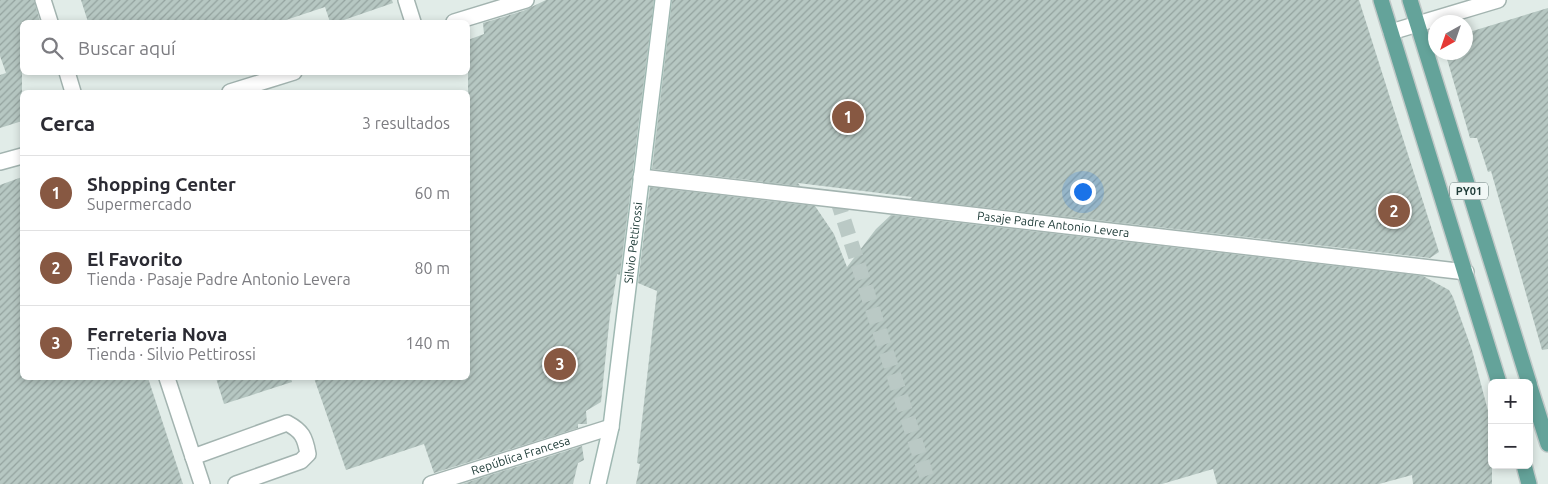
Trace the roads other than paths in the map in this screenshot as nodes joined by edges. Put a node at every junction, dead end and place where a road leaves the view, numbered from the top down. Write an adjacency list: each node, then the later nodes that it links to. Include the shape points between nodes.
1 (43, 0): 8 (street)
2 (406, 0): 9 (street)
3 (526, 0): 10 (street)
4 (663, 0): 19 (street, Silvio Pettirossi)
5 (1381, 0): 12 (main road, PY01)
6 (1410, 0): 11 (main road, PY01)
7 (1498, 0): 11 (street)
8 (49, 20)
9 (412, 20)
10 (461, 20)
11 (1417, 24): 12 (street); 22 (main road, PY01)
12 (1391, 32): 20 (main road, PY01)
13 (67, 75): 15 (street)
14 (284, 75): 16 (street)
15 (72, 90)
16 (236, 90)
17 (20, 157): 18 (street)
18 (0, 162)
19 (641, 176): 20 (street, Pasaje Padre Antonio Levera); 25 (street, Silvio Pettirossi)
20 (1466, 272): 21 (main road, PY01)
21 (1498, 379)
22 (1528, 379)
23 (168, 380): 27 (street)
24 (1533, 396): 26 (main road, PY01)
25 (611, 427): 31 (street, República Francesa); 32 (street, Silvio Pettirossi)
26 (1548, 444)
27 (193, 457): 29 (street); 30 (street, via 287,424 300,430 306,440 308,454 302,461)
28 (1525, 469): 33 (main road)
29 (202, 484)
30 (236, 484)
31 (431, 484)
32 (598, 484)
33 (1530, 484)

